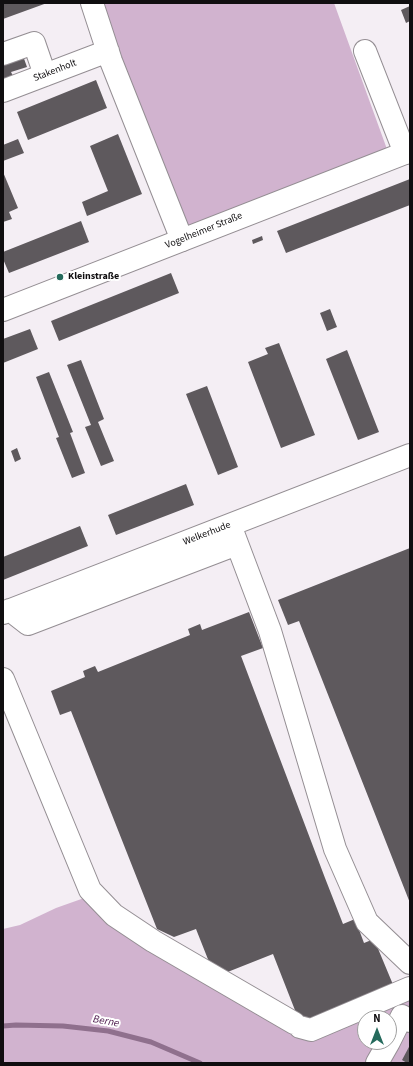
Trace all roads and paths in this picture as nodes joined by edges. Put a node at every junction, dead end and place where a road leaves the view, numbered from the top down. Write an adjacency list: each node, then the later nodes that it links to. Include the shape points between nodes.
1 (92, 3): 2 (street)
2 (108, 51): 5 (street, Stakenholt); 8 (street)
3 (365, 51): 7 (street, Vogelheimer Straße)
4 (3, 54): 5 (street, via 34,43)
5 (45, 75): 6 (street, Stakenholt)
6 (3, 91)
7 (408, 152): 8 (street, Vogelheimer Straße)
8 (182, 240): 9 (street, Vogelheimer Straße)
9 (4, 307)
10 (410, 455): 11 (street, Welkerhude)
11 (233, 535): 12 (street, Welkerhude); 14 (street, via 270,631 335,849 368,922)
12 (7, 612)
13 (3, 679): 15 (street, via 90,890 114,915 152,941 297,1025 311,1030)
14 (410, 963)
15 (410, 988)
16 (410, 1021): 17 (street, via 402,1016)
17 (397, 1026)
18 (385, 1050): 19 (street)
19 (378, 1063)

